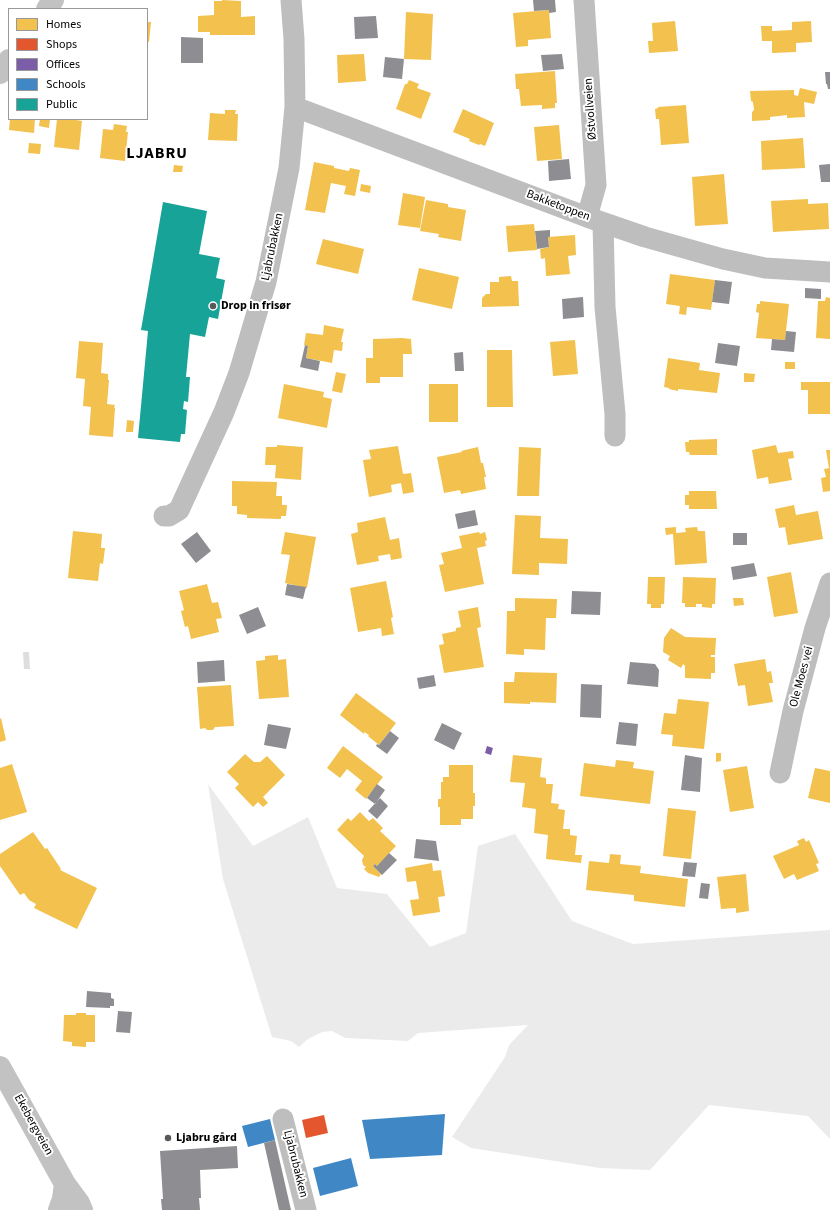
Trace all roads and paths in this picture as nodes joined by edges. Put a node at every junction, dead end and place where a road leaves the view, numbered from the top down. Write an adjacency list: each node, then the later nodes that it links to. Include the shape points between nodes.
1 (291, 0): 5 (street, Ljabrubakken)
2 (584, 0): 6 (street, Østvollveien, via 596,185)
3 (8, 61): 4 (main road)
4 (0, 73)
5 (295, 107): 6 (street, Bakketoppen); 9 (street, Ljabrubakken, via 289,168 266,282 239,373 179,510)
6 (595, 220): 7 (street, Bakketoppen, via 723,259 765,268); 8 (street, Østvollveien, via 615,414)
7 (830, 272)
8 (615, 436)
9 (164, 516)
10 (830, 583): 11 (street, Ole Moes vei, via 793,711)
11 (780, 773)
12 (0, 1067): 14 (main road, Ekebergveien)
13 (283, 1119): 17 (street, Ljabrubakken)
14 (65, 1184): 15 (main road); 16 (main road, Ekebergveien)
15 (60, 1210)
16 (82, 1210)
17 (306, 1210)

